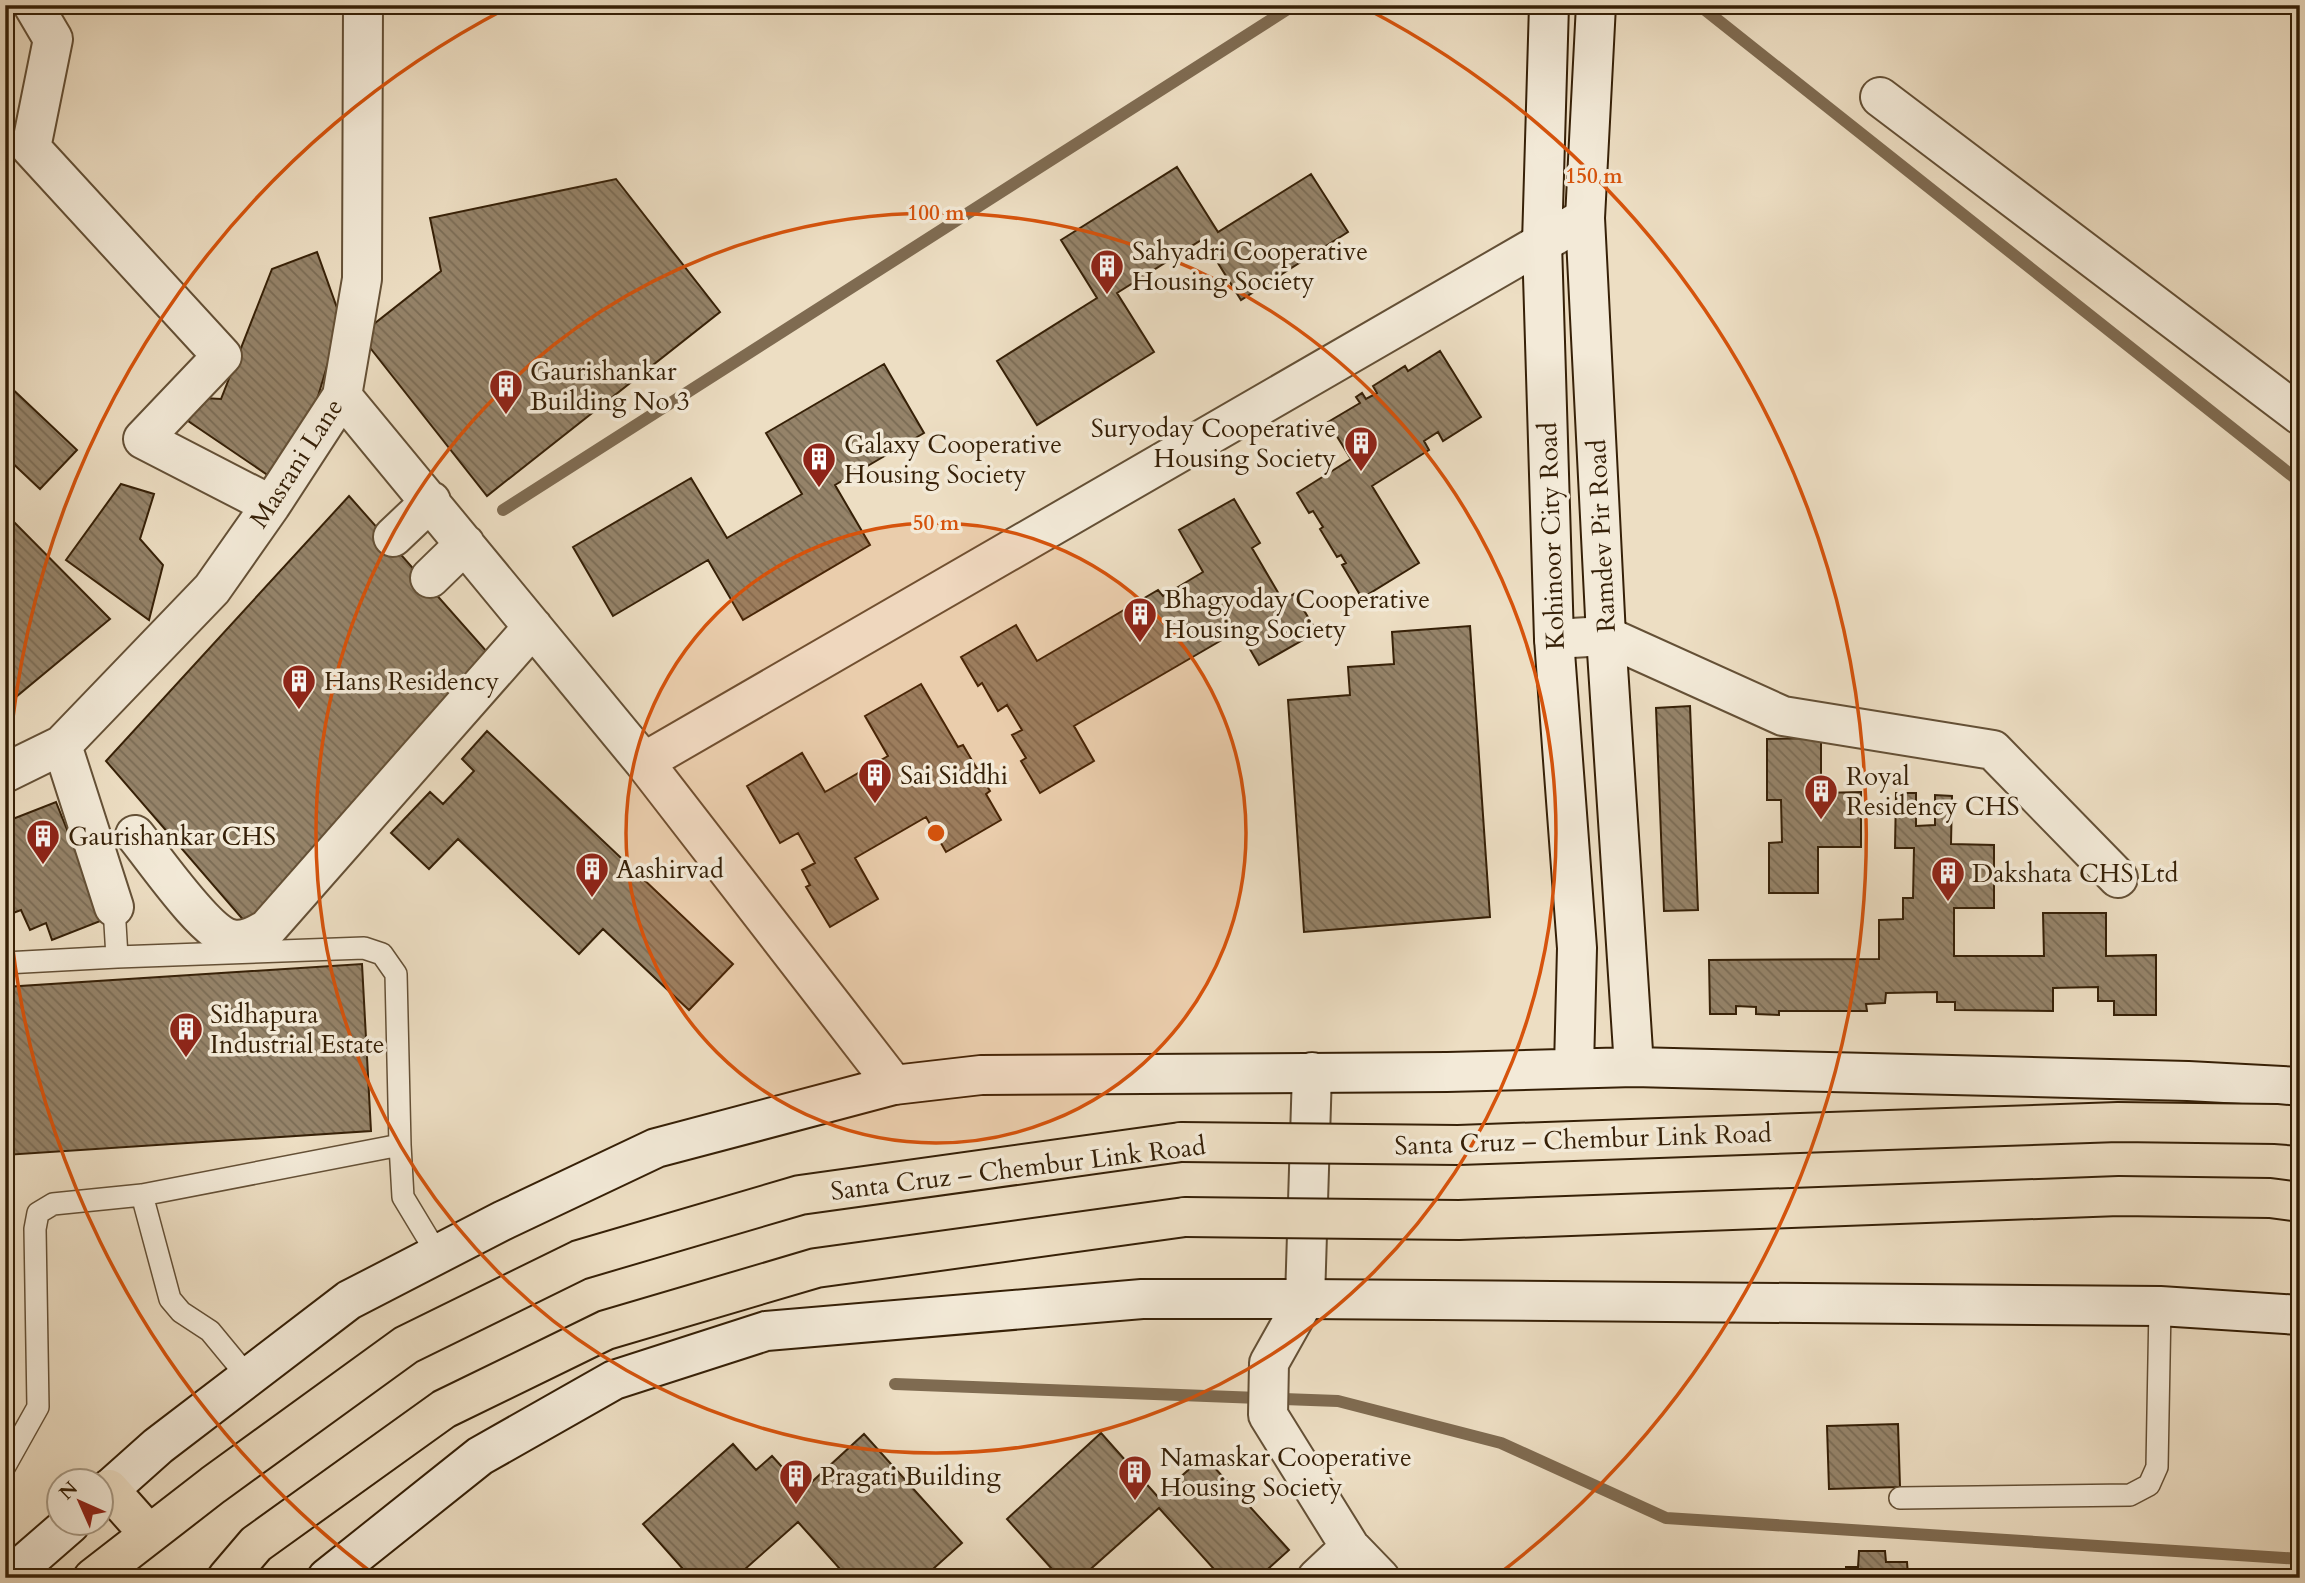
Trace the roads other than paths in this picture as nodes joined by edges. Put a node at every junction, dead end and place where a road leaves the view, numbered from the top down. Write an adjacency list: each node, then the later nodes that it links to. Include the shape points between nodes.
1 (33, 5): 11 (street, via 53,39 31,148 222,356 143,439)
2 (363, 5): 8 (street, Masrani Lane, via 362,279)
3 (1549, 5): 7 (street, Kohinoor City Road)
4 (1596, 5): 6 (street, Ramdev Pir Road)
5 (1880, 97): 9 (street)
6 (1585, 218): 7 (street); 16 (street, Ramdev Pir Road)
7 (1542, 243): 17 (street, Kohinoor City Road); 20 (street)
8 (342, 396): 10 (street); 11 (street, Masrani Lane)
9 (2300, 415)
10 (430, 500): 12 (street); 13 (street)
11 (271, 505): 19 (street, Masrani Lane, via 212,589)
12 (393, 537)
13 (465, 544): 14 (street); 15 (street)
14 (430, 578)
15 (525, 618): 18 (street); 20 (street); 23 (street, via 267,929 247,939 230,939 210,927 145,847)
16 (1606, 636): 17 (street); 22 (street, via 1783,716 1993,750); 27 (street, Ramdev Pir Road)
17 (1554, 639): 26 (street, Kohinoor City Road, via 1577,948)
18 (484, 641)
19 (62, 745): 21 (street, Masrani Lane); 23 (street)
20 (644, 762): 29 (street)
21 (5, 773)
22 (2118, 878)
23 (109, 891): 24 (lane)
24 (117, 957): 25 (lane); 32 (lane, via 364,948 382,954 396,974)
25 (5, 963)
26 (1574, 1067): 27 (street); 28 (street)
27 (1634, 1067): 30 (street)
28 (1312, 1072): 29 (street, via 981,1075); 36 (street)
29 (894, 1085): 35 (street, via 656,1148)
30 (2300, 1087)
31 (2300, 1126): 44 (highway, Santa Cruz – Chembur Link Road, bridge, via 2118,1122 1458,1145 1181,1142 800,1195 579,1260 406,1345)
32 (400, 1145): 33 (lane); 35 (lane, via 403,1197)
33 (142, 1195): 39 (lane, via 170,1299 210,1331); 40 (lane, via 52,1204 38,1213 38,1407)
34 (2300, 1202): 49 (highway, bridge, via 2119,1196 1459,1220 1185,1217 816,1268 606,1330 444,1409 256,1544)
35 (438, 1255): 39 (street, via 349,1300)
36 (1305, 1298): 37 (street); 46 (street, via 1269,1363 1268,1415); 50 (street, via 1142,1299 766,1331 614,1380 480,1456)
37 (2160, 1306): 38 (street); 42 (lane, via 2157,1467 2149,1485 2130,1495)
38 (2300, 1315)
39 (248, 1377): 41 (street)
40 (5, 1466)
41 (116, 1483)
42 (1900, 1497)
43 (116, 1503): 44 (highway)
44 (149, 1534): 48 (highway, Santa Cruz – Chembur Link Road)
45 (54, 1538): 47 (street)
46 (1350, 1548): 51 (street); 52 (street)
47 (8, 1578)
48 (93, 1578)
49 (227, 1578)
50 (327, 1578)
51 (1317, 1578)
52 (1380, 1578)

